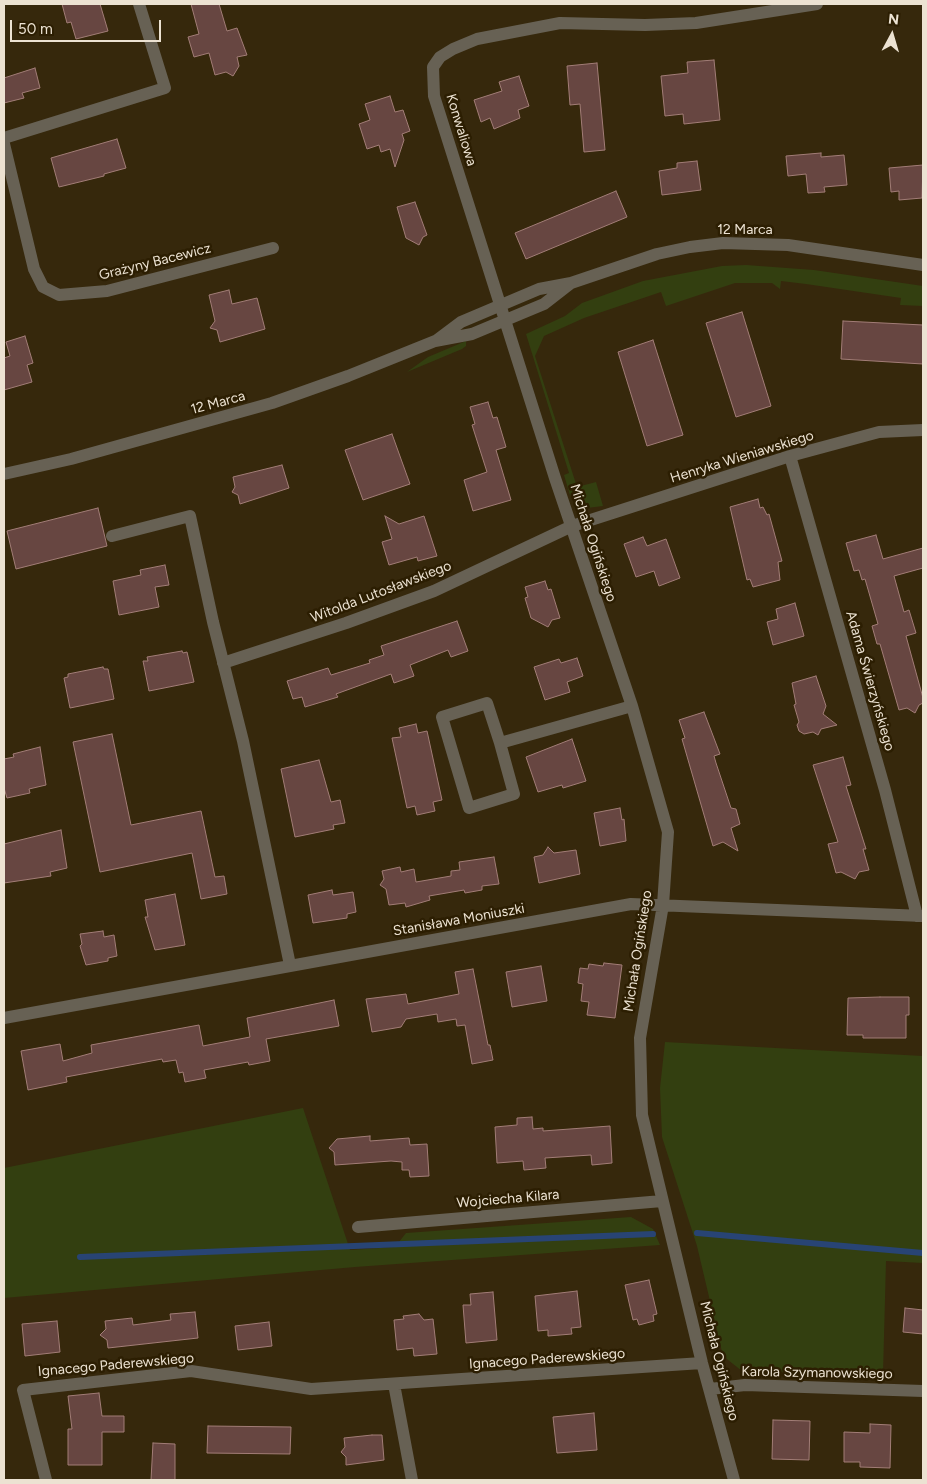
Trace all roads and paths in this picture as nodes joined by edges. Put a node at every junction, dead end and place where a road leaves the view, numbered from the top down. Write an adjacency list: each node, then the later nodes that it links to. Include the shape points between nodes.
1 (139, 4): 3 (street, via 165,88)
2 (817, 4): 8 (street, Konwaliowa, via 696,23 644,26 560,23 477,39 440,57 433,67 434,96)
3 (4, 138)
4 (4, 144): 5 (street, Grażyny Bacewicz, via 34,269 44,288 59,295 107,292)
5 (273, 248)
6 (923, 265): 7 (street, 12 Marca, via 826,249 723,243 657,254)
7 (572, 283): 8 (street, 12 Marca, via 539,290); 9 (street, 12 Marca, via 544,304)
8 (500, 306): 9 (street, Konwaliowa); 10 (street, 12 Marca, via 461,322)
9 (505, 320): 10 (street, 12 Marca, via 467,336); 14 (street, Michała Ogińskiego)
10 (435, 341): 13 (street, 12 Marca, via 272,403 71,459)
11 (923, 430): 12 (street, Henryka Wieniawskiego, via 879,432)
12 (790, 456): 14 (street, Henryka Wieniawskiego); 20 (street, Adama Świerzyńskiego)
13 (4, 474)
14 (572, 526): 16 (street, Witolda Lutosławskiego, via 434,591 346,624); 17 (street, Michała Ogińskiego)
15 (112, 536): 16 (street, via 190,516)
16 (223, 663): 21 (street)
17 (632, 706): 18 (street); 19 (street, Michała Ogińskiego, via 668,832)
18 (500, 743): 18 (street, via 514,794 469,808 442,716 486,703)
19 (663, 905): 20 (street, Stanisława Moniuszki); 21 (street, Stanisława Moniuszki, via 631,904); 23 (street, Michała Ogińskiego, via 640,1038 642,1115)
20 (920, 916)
21 (290, 966): 22 (street, Stanisława Moniuszki)
22 (4, 1018)
23 (662, 1201): 24 (street, Wojciecha Kilara); 25 (street, Michała Ogińskiego)
24 (358, 1227)
25 (702, 1364): 26 (street, Ignacego Paderewskiego); 27 (street, Michała Ogińskiego)
26 (394, 1384): 29 (street, Ignacego Paderewskiego, via 311,1389 191,1371 23,1390); 30 (street)
27 (710, 1389): 28 (street, Karola Szymanowskiego, via 745,1385); 31 (street, Michała Ogińskiego)
28 (923, 1391)
29 (46, 1480)
30 (412, 1480)
31 (734, 1480)

